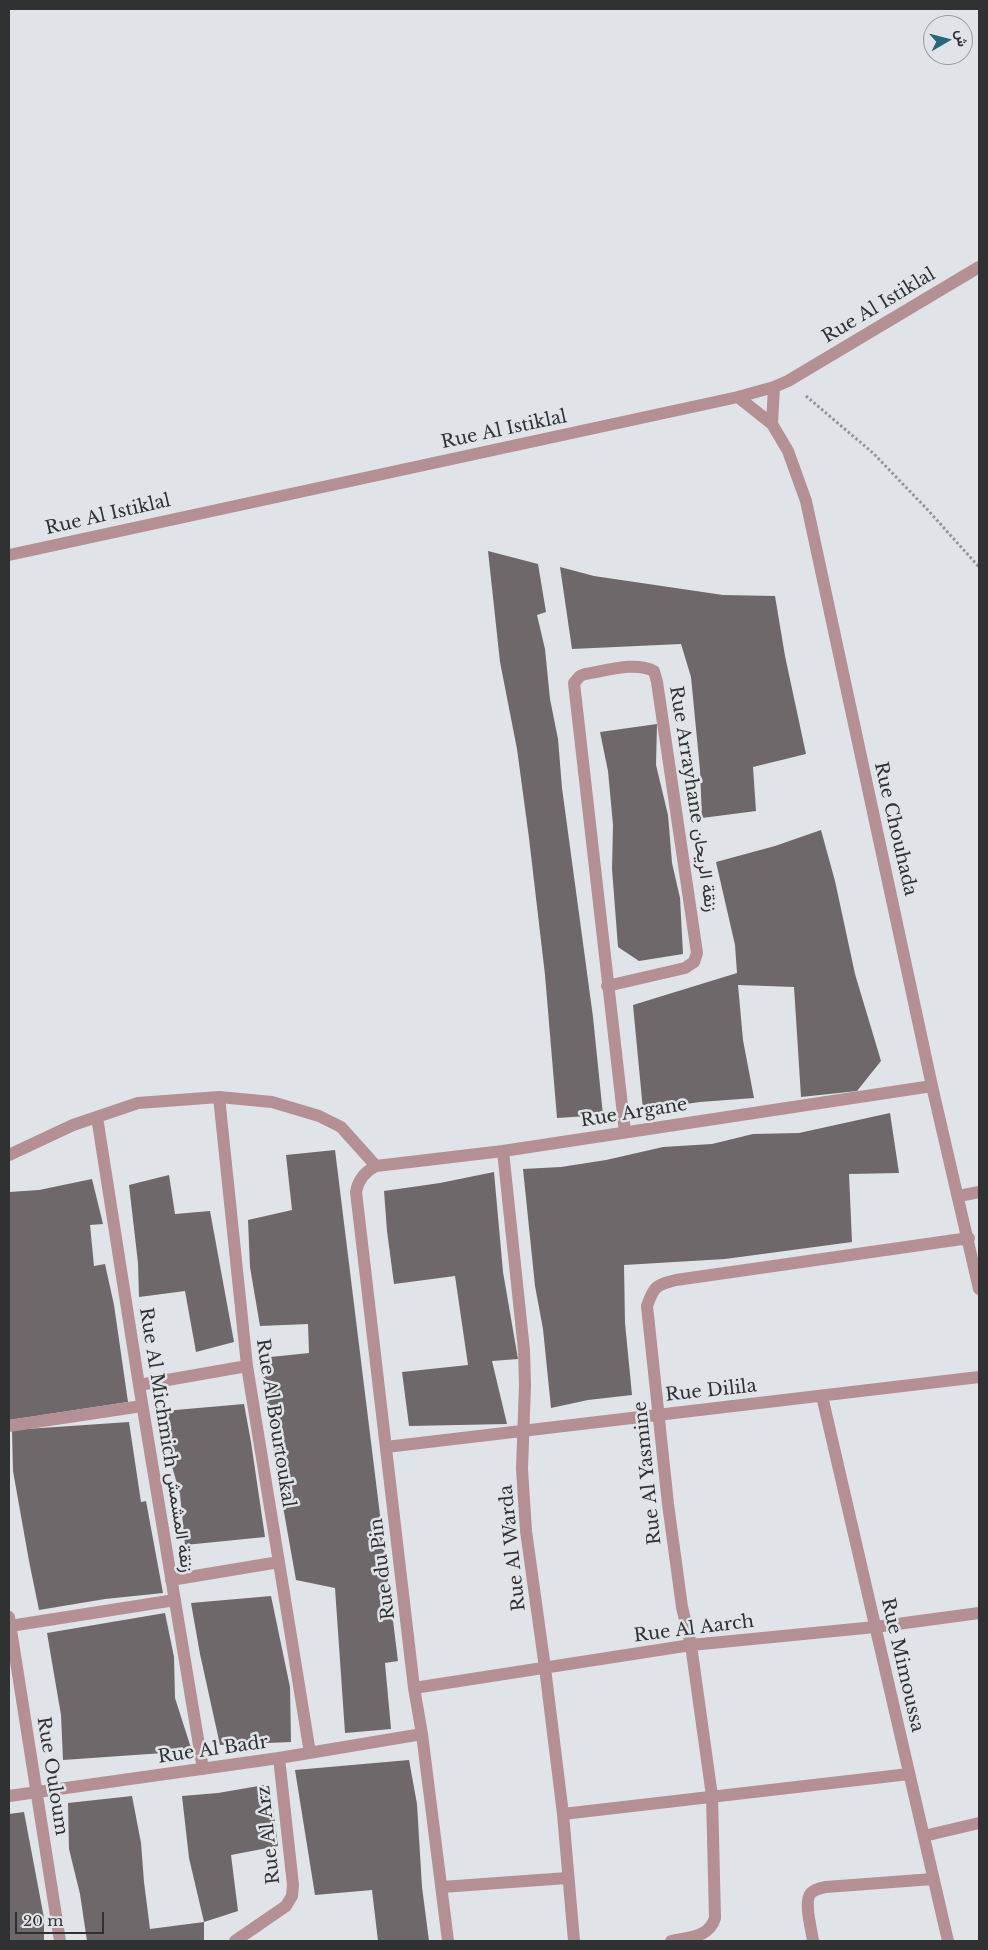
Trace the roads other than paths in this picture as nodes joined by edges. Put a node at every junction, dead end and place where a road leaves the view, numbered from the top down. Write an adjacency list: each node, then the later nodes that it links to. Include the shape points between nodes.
1 (979, 267): 2 (street, Rue Al Istiklal)
2 (774, 387): 3 (street, Rue Al Istiklal); 4 (street)
3 (738, 397): 4 (street, Rue Chouhada); 5 (street, Rue Al Istiklal)
4 (772, 424): 7 (street, Rue Chouhada, via 788,451 806,501)
5 (9, 555)
6 (608, 986): 6 (street, Rue Arrayhane زنقة الريحان, via 574,683 585,674 646,667 654,672 657,682 697,953 694,962 685,968); 10 (street, Rue Arrayhane زنقة الريحان)
7 (932, 1086): 10 (street, Rue Argane); 15 (street, Rue Chouhada)
8 (219, 1097): 9 (street, via 138,1103); 13 (street, via 272,1102 319,1116 341,1127); 18 (street, Rue Al Bourtoukal)
9 (97, 1117): 12 (street); 20 (street, Rue Al Michmich زنقة المشمش)
10 (625, 1132): 11 (street, Rue Argane)
11 (503, 1151): 13 (street, Rue Argane); 25 (street, Rue Al Warda, via 524,1350)
12 (9, 1155)
13 (376, 1166): 26 (street, Rue du Pin, via 364,1174 356,1192)
14 (979, 1192): 15 (street)
15 (959, 1196): 16 (street, Rue Chouhada)
16 (969, 1238): 17 (street, Rue Chouhada); 23 (street, Rue Al Yasmine, via 659,1284 652,1291 648,1306)
17 (979, 1289)
18 (246, 1366): 20 (street); 27 (street, Rue Al Bourtoukal)
19 (979, 1377): 21 (street, Rue Dilila)
20 (139, 1385): 22 (street, Rue Al Michmich زنقة المشمش)
21 (822, 1396): 23 (street, Rue Dilila); 32 (street, Rue Mimoussa)
22 (142, 1406): 24 (street); 28 (street, Rue Al Michmich زنقة المشمش)
23 (660, 1415): 25 (street, Rue Dilila); 33 (street, Rue Al Yasmine, via 668,1504 682,1607)
24 (9, 1426)
25 (524, 1432): 26 (street, Rue Dilila); 34 (street, Rue Al Warda, via 522,1469 526,1530)
26 (386, 1447): 35 (street, Rue du Pin)
27 (279, 1562): 28 (street); 37 (street, Rue Al Bourtoukal)
28 (171, 1580): 29 (street, Rue Al Michmich زنقة المشمش)
29 (174, 1600): 31 (street); 39 (street, Rue Al Michmich زنقة المشمش)
30 (979, 1613): 32 (street, Rue Al Aarch)
31 (10, 1621): 41 (street, Rue Ouloum)
32 (876, 1627): 33 (street, Rue Al Aarch); 40 (street, Rue Mimoussa)
33 (691, 1645): 34 (street, Rue Al Aarch); 43 (street, Rue Al Yasmine)
34 (545, 1668): 35 (street, Rue Al Aarch); 44 (street, Rue Al Warda)
35 (414, 1688): 36 (street, Rue du Pin)
36 (422, 1734): 37 (street, Rue Al Badr); 49 (street, Rue du Pin)
37 (310, 1753): 38 (street, Rue Al Badr)
38 (279, 1758): 39 (street, Rue Al Badr); 51 (street, Rue Al Arz, via 294,1885 292,1896 286,1906)
39 (203, 1769): 41 (street, Rue Al Badr)
40 (909, 1774): 43 (street); 46 (street, Rue Mimoussa)
41 (37, 1793): 42 (street, Rue Al Badr); 50 (street, Rue Ouloum)
42 (9, 1796)
43 (712, 1796): 44 (street); 54 (street, Rue Al Yasmine, via 712,1926 701,1935)
44 (563, 1814): 47 (street, Rue Al Warda)
45 (979, 1823): 46 (street)
46 (924, 1836): 48 (street, Rue Mimoussa)
47 (567, 1878): 49 (street); 53 (street, Rue Al Warda)
48 (933, 1879): 55 (street, via 826,1887 811,1893 808,1909); 56 (street, Rue Mimoussa)
49 (442, 1887): 52 (street, Rue du Pin)
50 (60, 1941)
51 (235, 1941)
52 (448, 1941)
53 (574, 1941)
54 (672, 1941)
55 (813, 1941)
56 (948, 1941)

